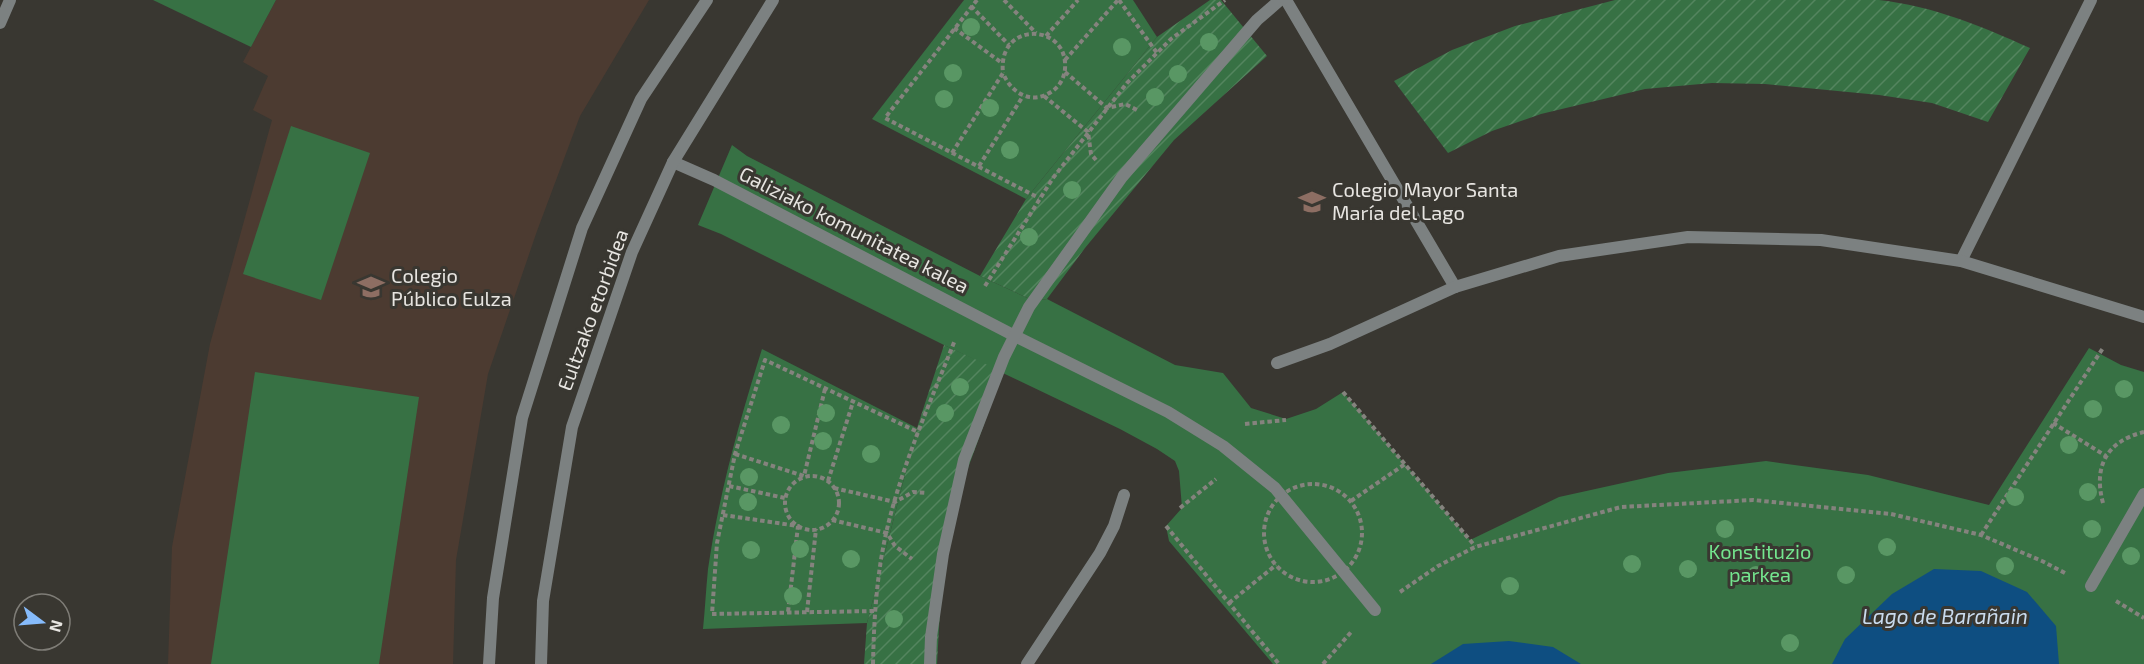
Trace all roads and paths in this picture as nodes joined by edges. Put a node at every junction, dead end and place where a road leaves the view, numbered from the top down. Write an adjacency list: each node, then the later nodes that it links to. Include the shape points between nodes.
1 (10, 0): 12 (street)
2 (706, 0): 71 (street, Eultzako etorbidea, via 641,99 582,228 522,418 493,598)
3 (773, 0): 27 (street, Eultzako etorbidea)
4 (977, 0): 11 (path)
5 (1004, 0): 14 (path)
6 (1078, 0): 15 (path)
7 (1118, 0): 17 (path); 18 (path)
8 (1280, 0): 33 (street, via 1257,20 1122,177 1029,307)
9 (1287, 0): 31 (street)
10 (2091, 0): 30 (street)
11 (971, 6): 13 (path); 16 (path)
12 (0, 23)
13 (954, 28): 19 (path); 26 (path, via 885,118)
14 (1037, 34): 15 (path); 16 (path, via 1026,34)
15 (1046, 36): 18 (path, via 1062,50)
16 (1010, 45): 19 (path)
17 (1157, 53)
18 (1065, 61): 20 (path)
19 (1002, 63): 21 (path)
20 (1065, 72): 23 (path, via 1061,82); 24 (path)
21 (1003, 74): 22 (path, via 1013,91); 26 (path)
22 (1023, 96): 23 (path); 28 (path)
23 (1044, 96): 25 (path)
24 (1107, 108)
25 (1088, 132)
26 (952, 153): 28 (path)
27 (673, 162): 33 (street, Galiziako komunitatea kalea); 72 (street, Eultzako etorbidea, via 632,252 572,427 543,601)
28 (979, 166): 29 (path)
29 (1039, 198)
30 (1960, 261): 31 (street, via 1821,240 1688,237 1559,256); 32 (street)
31 (1455, 287): 35 (street, via 1330,344)
32 (2144, 317)
33 (1015, 336): 66 (street, Galiziako komunitatea kalea, via 1168,412 1222,446 1275,488); 73 (street, via 964,460 943,554)
34 (2103, 348): 39 (path)
35 (1277, 363)
36 (825, 388): 38 (path); 42 (path, via 765,360); 45 (path)
37 (1343, 392): 44 (path)
38 (854, 402): 40 (path); 46 (path)
39 (2054, 423): 43 (path); 61 (path)
40 (918, 432)
41 (2144, 432): 43 (path, via 2116,443)
42 (735, 454): 45 (path); 47 (path)
43 (2106, 456): 54 (path, via 2100,471)
44 (1405, 464): 52 (path); 62 (path)
45 (804, 476): 46 (path); 51 (path, via 791,484)
46 (828, 481): 48 (path)
47 (729, 486): 51 (path); 55 (path)
48 (834, 488): 53 (path); 56 (path, via 838,504)
49 (2144, 494): 64 (street)
50 (1124, 495): 74 (street, via 1100,553)
51 (785, 498): 57 (path, via 791,521)
52 (1351, 501)
53 (895, 502)
54 (2103, 503)
55 (723, 515): 57 (path); 68 (path, via 712,614)
56 (832, 520): 59 (path); 60 (path)
57 (798, 526): 59 (path); 68 (path)
58 (1166, 526): 65 (path)
59 (816, 529): 69 (path)
60 (887, 534)
61 (1981, 535): 62 (path, via 1891,514 1753,500 1621,507); 64 (path)
62 (1475, 547): 66 (path)
63 (1276, 565): 65 (path)
64 (2091, 586): 70 (path)
65 (1229, 603): 75 (path)
66 (1375, 610): 76 (path)
67 (874, 611): 69 (path)
68 (788, 612): 69 (path)
69 (807, 612)
70 (2144, 618)
71 (489, 664)
72 (541, 664)
73 (930, 664)
74 (1027, 664)
75 (1279, 664)
76 (1323, 664)

